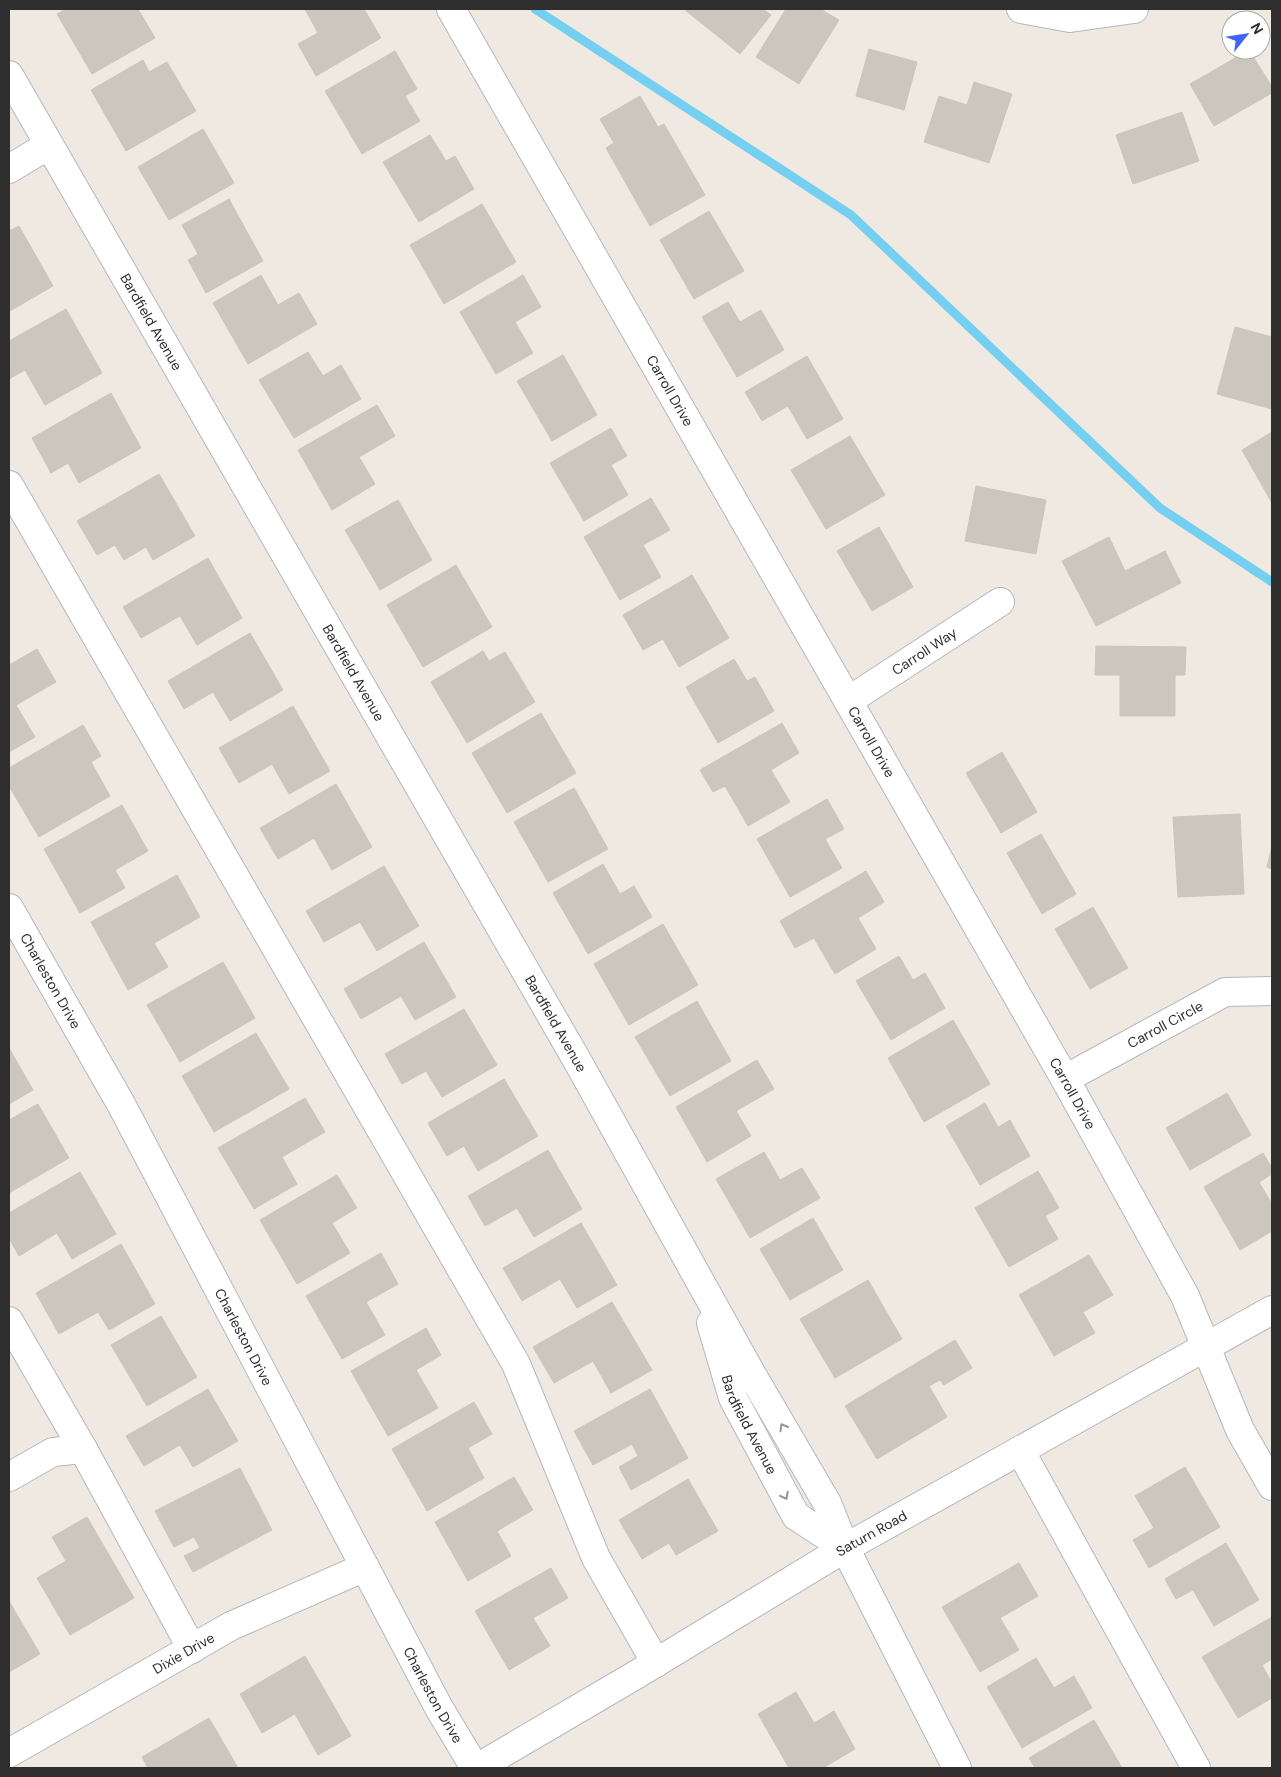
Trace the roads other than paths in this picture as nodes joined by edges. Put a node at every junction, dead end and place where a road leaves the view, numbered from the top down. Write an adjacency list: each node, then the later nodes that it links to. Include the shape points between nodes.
1 (451, 9): 9 (street, Carroll Drive)
2 (1021, 9): 3 (street, via 1070,18)
3 (1134, 9)
4 (9, 75): 5 (street, Bardfield Avenue)
5 (49, 145): 6 (street); 20 (street, Bardfield Avenue, via 573,1053 827,1503)
6 (9, 169)
7 (9, 484): 23 (street, via 516,1364 596,1558)
8 (1000, 602): 9 (street, Carroll Way)
9 (848, 701): 12 (street, Carroll Drive)
10 (9, 908): 21 (street, Charleston Drive, via 121,1104)
11 (1272, 990): 12 (street, Carroll Circle, via 1225,992)
12 (1065, 1079): 15 (street, Carroll Drive, via 1185,1296)
13 (1272, 1310): 15 (street, Saturn Road)
14 (9, 1321): 16 (street)
15 (1207, 1346): 17 (street, Saturn Road); 19 (street, Carroll Drive, via 1240,1430)
16 (82, 1449): 18 (street, via 53,1452); 22 (street)
17 (1020, 1450): 20 (street, Saturn Road); 27 (street)
18 (9, 1477)
19 (1272, 1486)
20 (845, 1548): 23 (street, Saturn Road); 26 (street, Bardfield Avenue)
21 (365, 1567): 22 (street, Dixie Drive, via 231,1626); 25 (street, Charleston Drive, via 439,1708)
22 (192, 1649): 24 (street, Dixie Drive)
23 (656, 1663): 25 (street, Saturn Road)
24 (9, 1753)
25 (476, 1768)
26 (957, 1768)
27 (1196, 1768)

